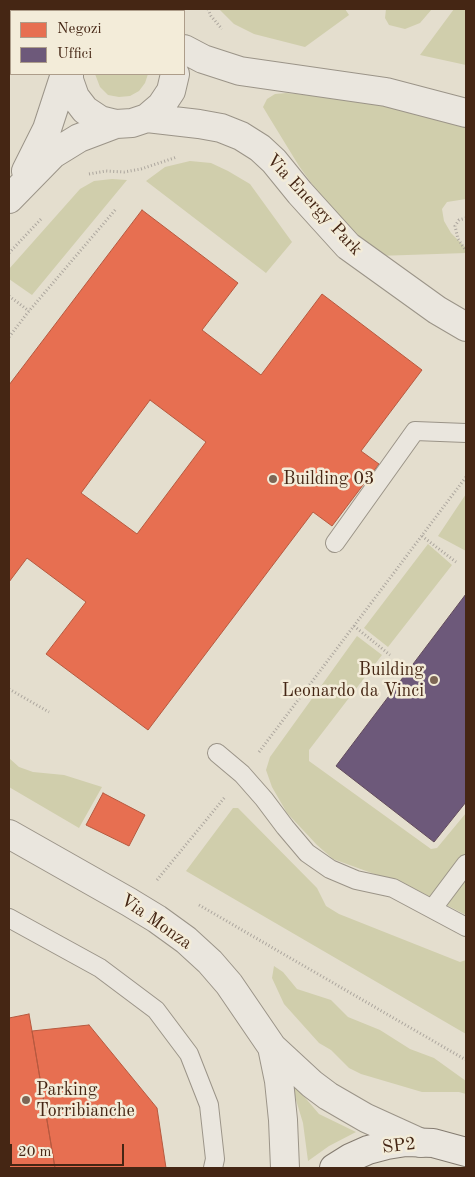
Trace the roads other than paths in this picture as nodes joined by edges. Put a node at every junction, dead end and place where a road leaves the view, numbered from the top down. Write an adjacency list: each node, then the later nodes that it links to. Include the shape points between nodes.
1 (185, 50): 5 (street, via 203,60 240,71 386,92)
2 (67, 75): 7 (street, via 75,97 85,110 100,120)
3 (67, 75): 8 (street, via 47,129)
4 (175, 75): 6 (street, via 166,99)
5 (466, 113)
6 (147, 118): 7 (street); 9 (street, Via Energy Park, via 221,128 260,148 348,246 429,305)
7 (116, 124): 8 (street, via 79,138 53,154)
8 (13, 195)
9 (466, 327)
10 (466, 433): 11 (lane, via 415,431)
11 (335, 543)
12 (217, 753): 15 (lane, via 242,774 307,853 330,869 356,880 393,888)
13 (9, 834): 18 (street, Via Monza, via 136,906 186,940 229,984)
14 (466, 864): 15 (lane)
15 (432, 908): 17 (lane)
16 (9, 918): 22 (lane, via 100,968 156,1010 189,1054 209,1105 215,1159)
17 (466, 927)
18 (272, 1047): 20 (street, via 328,1096); 23 (street, via 279,1081)
19 (466, 1139): 20 (street, SP2)
20 (421, 1143): 21 (street, SP2); 24 (street, SP2, via 379,1147 357,1154)
21 (466, 1152)
22 (213, 1168)
23 (285, 1168)
24 (334, 1168)

